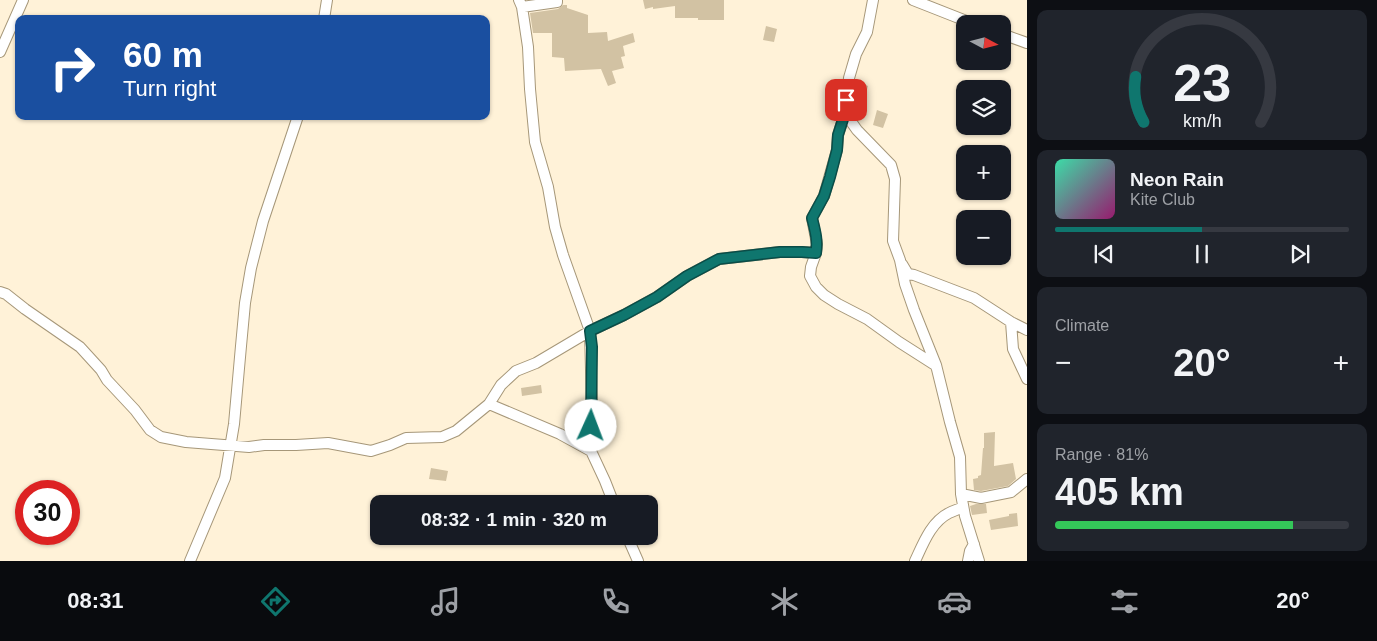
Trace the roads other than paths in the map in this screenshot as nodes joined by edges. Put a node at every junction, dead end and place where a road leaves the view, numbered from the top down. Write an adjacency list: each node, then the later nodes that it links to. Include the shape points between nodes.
1 (23, 0): 7 (street)
2 (327, 0): 8 (street)
3 (557, 0): 6 (street)
4 (873, 0): 14 (street, via 867,32 849,78)
5 (913, 0): 9 (street)
6 (521, 4): 21 (street, via 528,47 535,142 563,255)
7 (16, 15)
8 (325, 15)
9 (956, 17)
10 (15, 18): 13 (street)
11 (1011, 37): 12 (street)
12 (1027, 43)
13 (0, 52)
14 (845, 113): 16 (street, via 824,196 812,218); 17 (street, via 891,165 895,179 893,241)
15 (297, 120): 25 (street, via 251,268)
16 (816, 253): 21 (street, via 780,252 719,259 657,297); 22 (street, via 810,276 824,295)
17 (900, 260): 19 (street, via 908,274 974,298); 22 (street, via 911,302)
18 (0, 292): 25 (street, via 80,348 150,430 161,437 186,442)
19 (1011, 322): 20 (street); 23 (street, via 1013,349)
20 (1027, 330)
21 (590, 331): 24 (street, via 516,371 501,385); 26 (street)
22 (936, 365): 28 (street, via 960,457)
23 (1027, 379)
24 (489, 404): 25 (street, via 456,431 442,437 406,438 371,451 328,443); 26 (street)
25 (230, 446): 33 (street, via 225,478)
26 (591, 451): 29 (street)
27 (1027, 479): 28 (street, via 1011,492 981,498)
28 (961, 494): 30 (street)
29 (610, 495)
30 (964, 507): 31 (street); 35 (street, via 948,513 935,524)
31 (974, 544): 36 (street); 37 (street)
32 (631, 545): 34 (street)
33 (190, 561)
34 (638, 561)
35 (915, 561)
36 (968, 561)
37 (979, 561)

